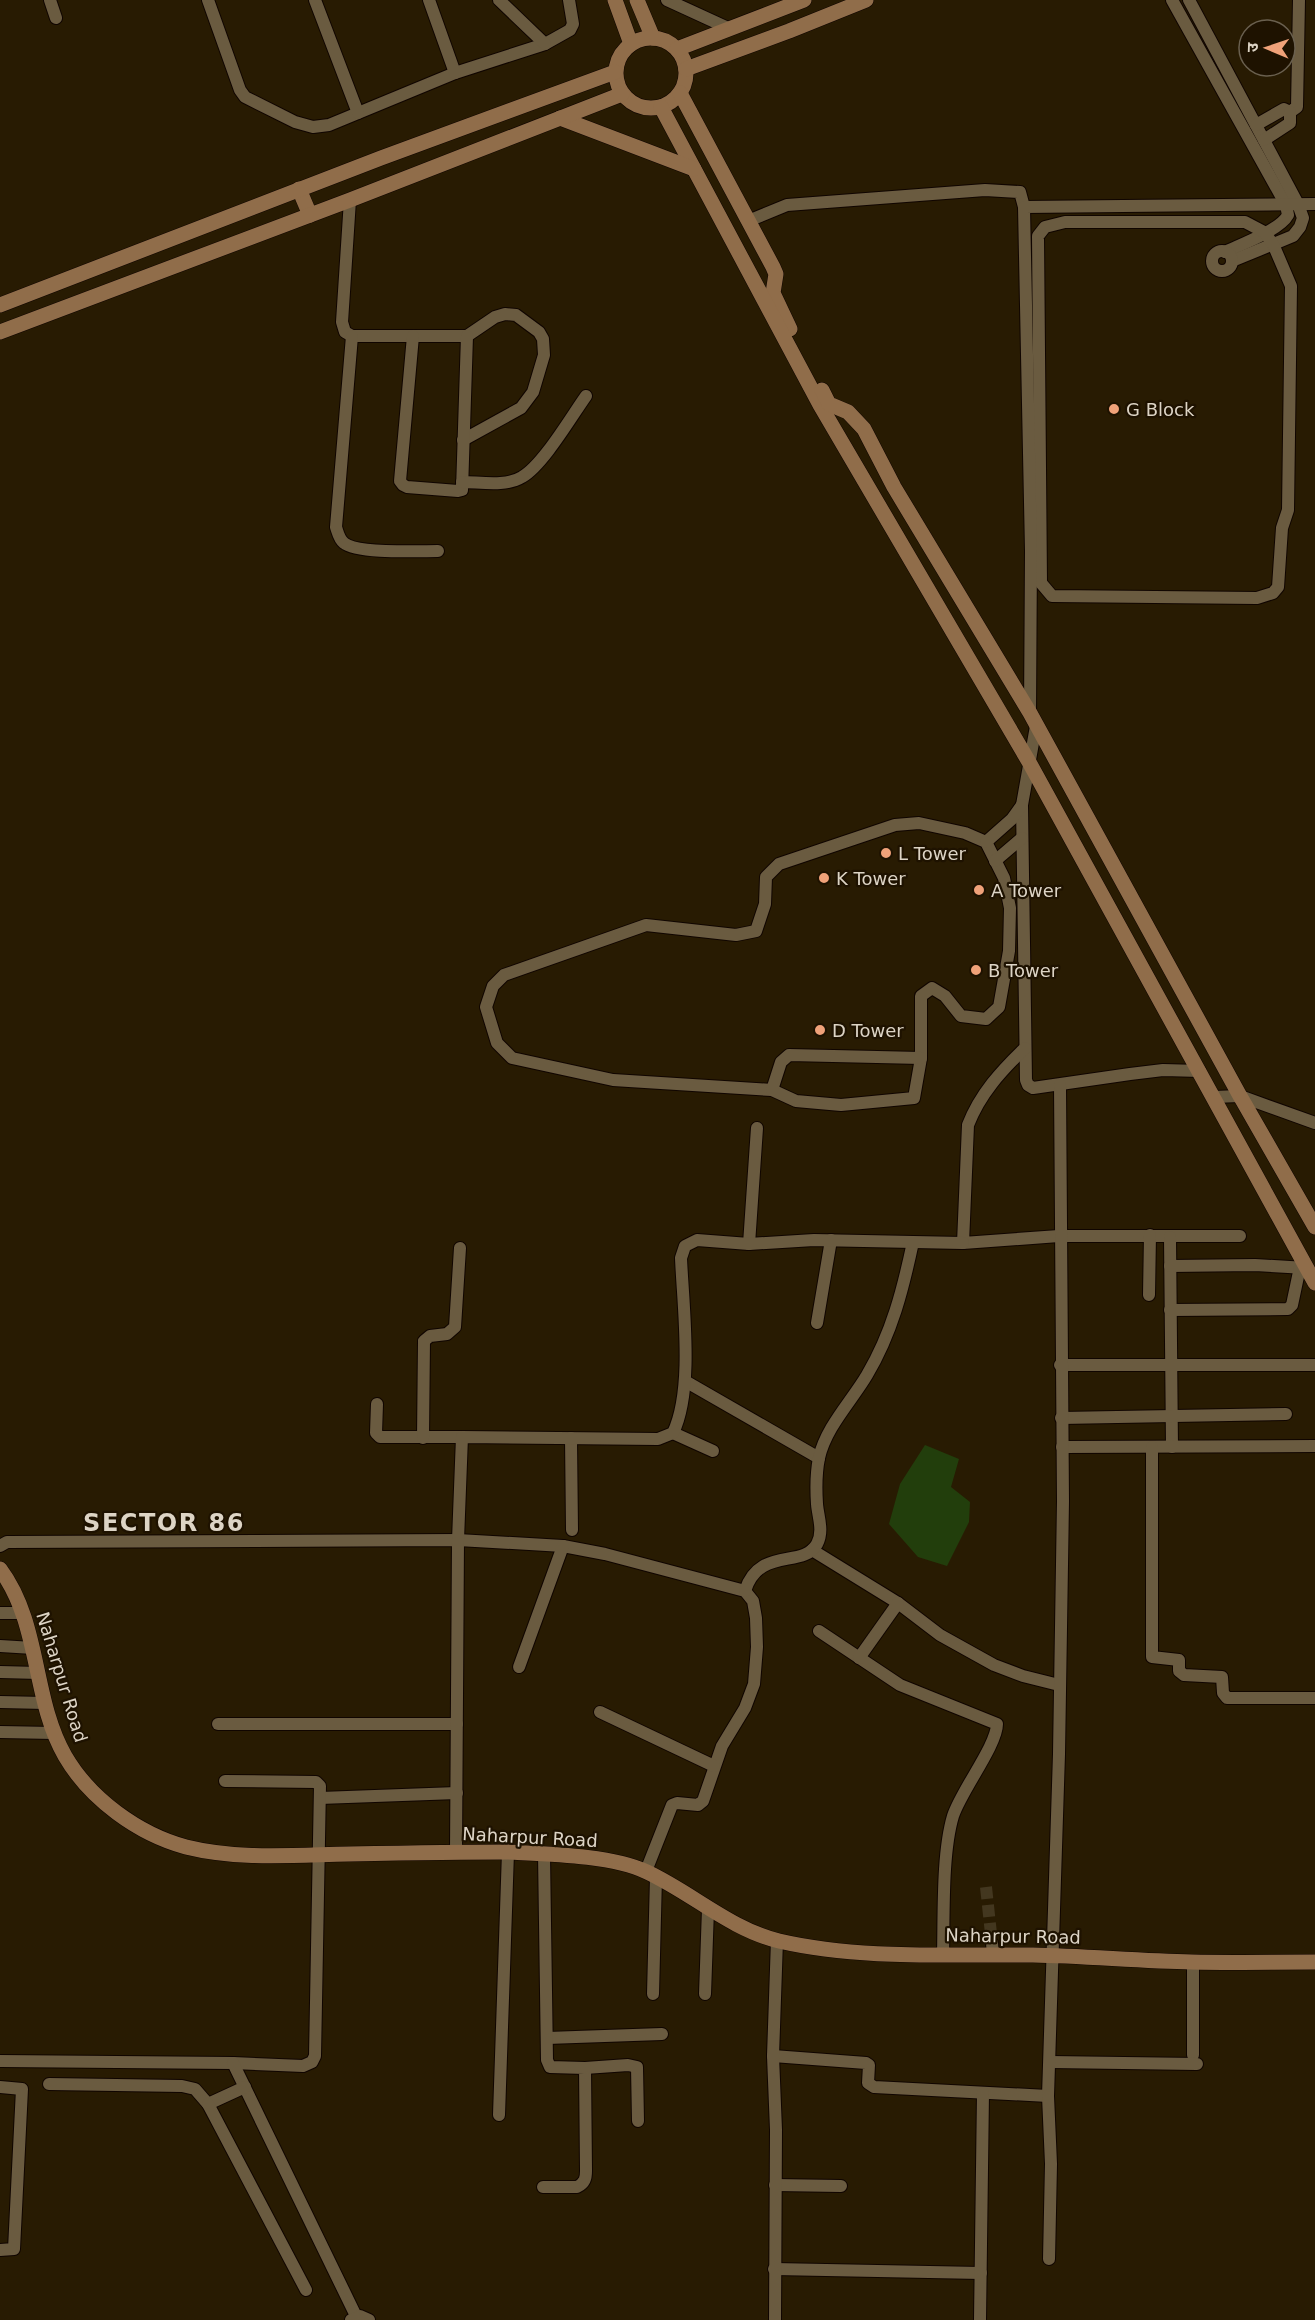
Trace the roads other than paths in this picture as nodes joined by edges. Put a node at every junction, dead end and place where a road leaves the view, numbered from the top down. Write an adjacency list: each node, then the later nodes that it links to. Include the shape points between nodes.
1 (50, 0): 15 (street)
2 (208, 0): 29 (street, via 240,90 246,97 313,127)
3 (315, 0): 29 (street)
4 (429, 0): 24 (street)
5 (499, 0): 19 (street)
6 (569, 0): 19 (street, via 573,24 570,30)
7 (615, 0): 16 (street)
8 (667, 0): 17 (street)
9 (804, 0): 17 (street)
10 (866, 0): 22 (street)
11 (1172, 0): 37 (street)
12 (1189, 0): 31 (street)
13 (1299, 0): 28 (street, via 1297,107)
14 (639, 6): 16 (street); 18 (street)
15 (56, 18)
16 (622, 18): 20 (street)
17 (728, 28): 21 (street)
18 (653, 38): 20 (street); 21 (street)
19 (545, 44): 24 (street)
20 (631, 44): 23 (street, via 617,61)
21 (677, 49): 22 (street)
22 (686, 69): 25 (street)
23 (615, 72): 26 (street); 34 (street)
24 (455, 73): 29 (street)
25 (680, 93): 27 (street); 40 (street)
26 (622, 94): 27 (street, via 639,107); 30 (street)
27 (661, 107): 33 (street)
28 (1290, 112): 31 (street, via 1284,109); 32 (street, via 1290,123)
29 (358, 113)
30 (560, 118): 33 (street); 35 (street)
31 (1256, 125): 32 (street)
32 (1264, 140): 37 (street)
33 (694, 169): 53 (street, via 820,405)
34 (299, 189): 39 (street); 43 (street)
35 (350, 200): 39 (street); 45 (street, via 342,322 345,332)
36 (1315, 204): 37 (street)
37 (1292, 205): 38 (street); 41 (street, via 1284,222); 42 (street, via 1303,218 1300,227 1293,236)
38 (1024, 207): 40 (street, via 1022,195 1016,190 985,190 787,205); 52 (street)
39 (310, 215): 44 (street)
40 (748, 221): 52 (street, via 776,274 773,293 829,404 848,412 864,429 894,487)
41 (1264, 232): 42 (street); 42 (street, via 1229,257); 42 (street, via 1245,222 1065,222 1053,224 1038,236 1041,582 1052,596 1257,598 1278,587 1282,528 1288,510 1291,286)
42 (1273, 244)
43 (0, 305)
44 (0, 332)
45 (352, 336): 46 (street); 51 (street, via 336,527 339,537 345,544 360,549)
46 (413, 336): 47 (street); 50 (street, via 400,481 408,487 458,491 462,490)
47 (467, 336): 49 (street); 49 (street, via 495,317 516,315 539,332 544,355 533,392 520,408)
48 (586, 396): 50 (street, via 537,464 522,478)
49 (463, 440): 50 (street)
50 (462, 482)
51 (438, 551)
52 (1033, 719): 53 (street); 63 (street)
53 (1029, 762): 54 (street); 60 (street)
54 (1022, 806): 55 (street); 56 (street)
55 (1022, 838): 57 (street); 58 (street)
56 (986, 842): 57 (street); 62 (street, via 919,823 895,825 779,864 766,877 765,904 756,932 736,935 646,925 504,975 493,986 486,1007 497,1042 512,1058 613,1080)
57 (995, 861): 59 (street, via 1004,878 1010,908 1010,951 999,1007 986,1019 961,1016 945,996 932,988 921,996)
58 (1025, 1048): 61 (street, via 1028,1085); 74 (street, via 995,1076 968,1125)
59 (921, 1058): 62 (street, via 789,1055 781,1062); 62 (street, via 914,1098 841,1105 796,1101)
60 (1200, 1071): 61 (street, via 1141,1072); 64 (street)
61 (1059, 1085): 69 (street)
62 (772, 1090)
63 (1240, 1096): 64 (street); 65 (street); 67 (street)
64 (1214, 1097): 78 (street)
65 (1315, 1122)
66 (757, 1128): 75 (street)
67 (1315, 1227)
68 (1150, 1235): 69 (street); 71 (street); 80 (street)
69 (1059, 1236): 74 (street); 83 (street)
70 (1240, 1236): 71 (street)
71 (1170, 1237): 77 (street)
72 (831, 1240): 73 (street); 75 (street); 82 (street)
73 (913, 1242): 74 (street); 100 (street, via 900,1301 885,1339)
74 (963, 1243)
75 (749, 1244): 86 (street, via 697,1240 685,1246 681,1258)
76 (460, 1248): 93 (street, via 455,1327 447,1334 430,1336 424,1341)
77 (1170, 1266): 78 (street); 81 (street)
78 (1303, 1267): 79 (street); 81 (street, via 1288,1309)
79 (1315, 1283)
80 (1149, 1295)
81 (1170, 1310): 85 (street)
82 (817, 1323)
83 (1060, 1365): 85 (street); 90 (street)
84 (1315, 1365): 85 (street)
85 (1171, 1366): 89 (street)
86 (685, 1381): 91 (street, via 680,1417); 100 (street)
87 (377, 1404): 93 (street, via 376,1433 380,1437)
88 (1286, 1413): 89 (street)
89 (1171, 1416): 90 (street); 98 (street)
90 (1061, 1418): 96 (street)
91 (673, 1433): 94 (street, via 658,1438); 99 (street)
92 (462, 1437): 93 (street); 94 (street); 102 (street)
93 (423, 1438)
94 (570, 1438): 101 (street)
95 (1315, 1446): 98 (street)
96 (1062, 1447): 97 (street); 119 (street)
97 (1152, 1447): 98 (street); 120 (street, via 1152,1657 1179,1660 1180,1674 1222,1677 1227,1698)
98 (1173, 1447)
99 (712, 1451)
100 (819, 1458): 105 (street, via 816,1481 820,1533)
101 (572, 1530)
102 (458, 1540): 103 (street, via 7,1542); 104 (street); 125 (street)
103 (0, 1546)
104 (563, 1546): 108 (street); 116 (street)
105 (812, 1550): 108 (street, via 765,1564 748,1580); 109 (street)
106 (0, 1569): 107 (street, Naharpur Road)
107 (7, 1587): 111 (street, Naharpur Road)
108 (745, 1591): 128 (street, via 753,1601 756,1618 754,1684)
109 (898, 1603): 115 (street); 119 (street, via 940,1635 994,1665)
110 (0, 1613): 111 (street)
111 (23, 1613): 114 (street, Naharpur Road)
112 (819, 1631): 115 (street)
113 (0, 1646): 114 (street)
114 (33, 1648): 118 (street, Naharpur Road)
115 (859, 1658): 139 (street, via 900,1685 997,1724 993,1741 956,1809 951,1826)
116 (519, 1667)
117 (0, 1672): 118 (street)
118 (39, 1673): 122 (street, Naharpur Road)
119 (1059, 1685): 140 (street)
120 (1315, 1698)
121 (0, 1702): 122 (street)
122 (45, 1703): 127 (street, Naharpur Road)
123 (600, 1712): 128 (street)
124 (218, 1724): 125 (street)
125 (457, 1724): 130 (street)
126 (0, 1732): 127 (street)
127 (54, 1733): 135 (street, Naharpur Road, via 65,1756 94,1796 142,1828 184,1846 212,1851)
128 (714, 1766): 136 (street, via 701,1803 676,1803 669,1809)
129 (225, 1781): 131 (street, via 316,1782)
130 (456, 1793): 131 (street); 132 (street)
131 (320, 1798): 135 (street)
132 (456, 1852): 133 (street, Naharpur Road); 135 (street, Naharpur Road)
133 (508, 1852): 134 (street, Naharpur Road); 158 (street)
134 (544, 1854): 136 (street, Naharpur Road, via 615,1863); 146 (street)
135 (320, 1855): 150 (street, via 315,2056 303,2066)
136 (651, 1874): 137 (street, Naharpur Road); 143 (street)
137 (708, 1909): 138 (street, Naharpur Road); 144 (street)
138 (777, 1940): 139 (street, Naharpur Road, via 844,1950); 147 (street)
139 (943, 1954): 140 (street, Naharpur Road, via 993,1949)
140 (1051, 1956): 141 (street, Naharpur Road); 149 (street)
141 (1193, 1962): 142 (street, Naharpur Road); 149 (street, via 1195,2060)
142 (1315, 1962)
143 (653, 1994)
144 (705, 1994)
145 (662, 2034): 146 (street)
146 (547, 2038): 151 (street, via 550,2067)
147 (773, 2056): 155 (street, via 866,2063 868,2083 874,2087); 160 (street)
148 (0, 2061): 150 (street)
149 (1050, 2062): 156 (street)
150 (233, 2063): 154 (street)
151 (585, 2068): 159 (street, via 637,2067); 162 (street, via 585,2179 577,2187)
152 (50, 2084): 157 (street, via 182,2086 195,2090)
153 (0, 2087): 163 (street, via 22,2090 14,2249)
154 (245, 2087): 157 (street); 168 (street)
155 (983, 2093): 156 (street); 166 (street)
156 (1048, 2096): 164 (street)
157 (208, 2104): 167 (street)
158 (499, 2115)
159 (638, 2121)
160 (775, 2185): 161 (street); 165 (street)
161 (841, 2186)
162 (543, 2187)
163 (0, 2250)
164 (1049, 2259)
165 (774, 2269): 166 (street); 170 (street)
166 (981, 2273): 171 (street)
167 (306, 2290)
168 (353, 2318): 169 (street, via 364,2316)
169 (369, 2320)
170 (775, 2320)
171 (980, 2320)

